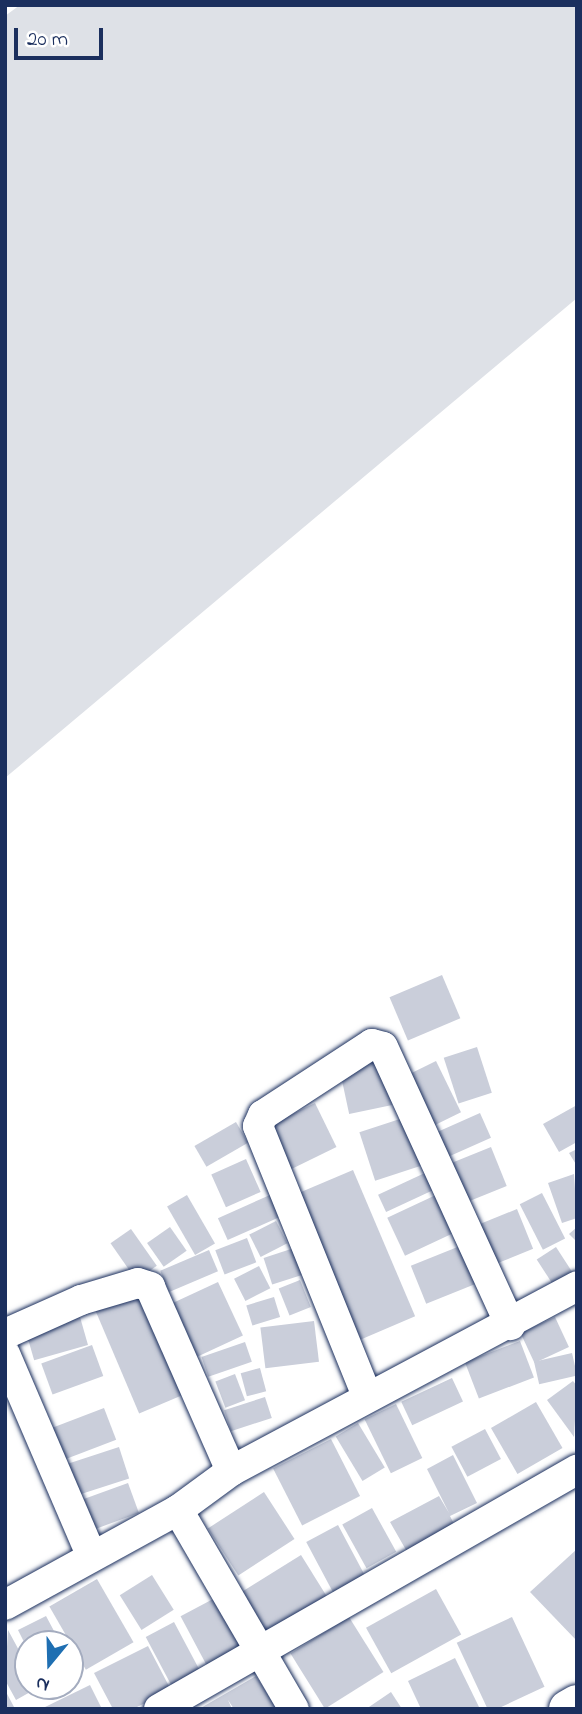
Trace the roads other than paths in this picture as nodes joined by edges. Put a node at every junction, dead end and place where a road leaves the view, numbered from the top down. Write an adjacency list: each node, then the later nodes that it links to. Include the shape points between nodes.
1 (577, 1286): 2 (street)
2 (510, 1325): 5 (street); 5 (street, via 383,1047 372,1044 263,1115 258,1125)
3 (5, 1334): 7 (street, via 81,1300 138,1283 150,1287)
4 (5, 1354): 9 (street)
5 (367, 1396): 7 (street)
6 (577, 1470): 11 (street)
7 (230, 1471): 8 (street)
8 (178, 1510): 9 (street); 11 (street)
9 (91, 1555): 10 (street)
10 (5, 1605)
11 (260, 1652): 13 (street); 14 (street)
12 (577, 1704): 15 (street)
13 (159, 1709)
14 (294, 1709)
15 (568, 1709)

